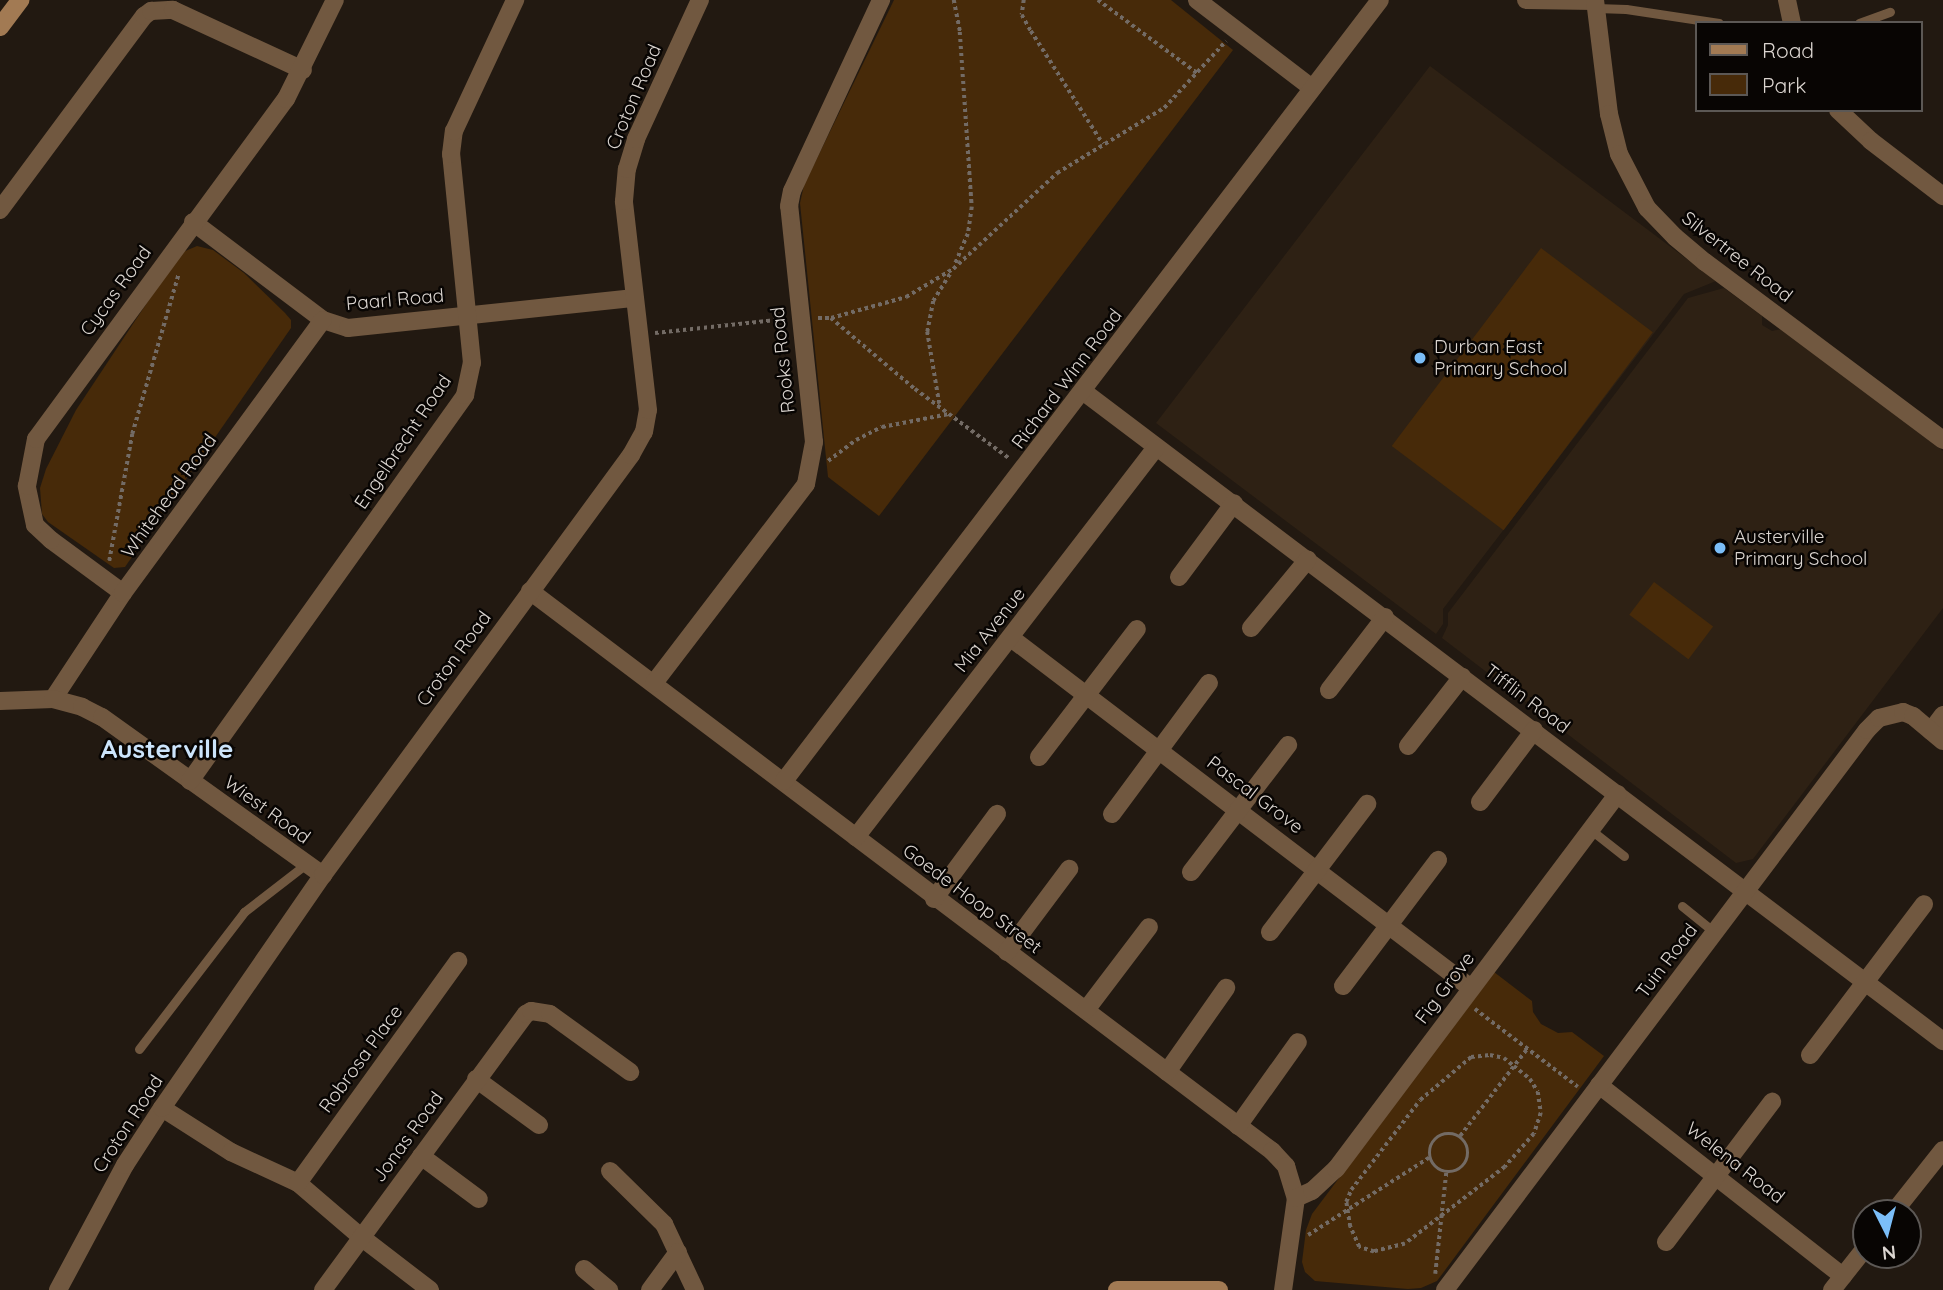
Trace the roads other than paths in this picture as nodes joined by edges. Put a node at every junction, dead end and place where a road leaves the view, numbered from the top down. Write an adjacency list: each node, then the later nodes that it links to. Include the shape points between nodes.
1 (20, 0): 15 (street)
2 (335, 0): 16 (street, Cycas Road)
3 (515, 0): 23 (street, Engelbrecht Road, via 452,142)
4 (700, 0): 22 (street, Croton Road, via 636,139 627,169 624,201)
5 (881, 0): 38 (street, Rooks Road, via 792,191 789,222 814,442 808,475 794,502)
6 (1197, 0): 17 (street)
7 (1380, 0): 17 (street, Richard Winn Road)
8 (1526, 0): 10 (street)
9 (1787, 0): 13 (street)
10 (1595, 3): 12 (lane); 26 (street, Silvertree Road, via 1612,128 1619,154 1647,208 1705,262)
11 (1890, 12): 14 (lane)
12 (1705, 21)
13 (1792, 21)
14 (1865, 21)
15 (0, 27)
16 (303, 70): 20 (street, via 173,10 150,11); 21 (street, Cycas Road)
17 (1312, 88): 25 (street, Richard Winn Road)
18 (1840, 112): 19 (street, via 1871,141)
19 (1940, 187)
20 (0, 210)
21 (193, 222): 24 (street, Paarl Road); 32 (street, Cycas Road, via 45,423 29,463 29,505 35,525)
22 (634, 298): 23 (street, Paarl Road); 31 (street, Croton Road, via 648,410 644,432)
23 (466, 314): 24 (street, Paarl Road, via 348,328); 51 (street, Engelbrecht Road, via 472,363 465,395)
24 (323, 320): 32 (street, Whitehead Road)
25 (1084, 391): 27 (street, Tifflin Road); 52 (street, Richard Winn Road)
26 (1943, 440)
27 (1156, 448): 28 (street, Tifflin Road); 36 (street, Mia Avenue)
28 (1234, 503): 29 (street, Tifflin Road); 30 (street)
29 (1308, 559): 33 (street, Tifflin Road); 34 (street)
30 (1179, 577)
31 (530, 591): 38 (street, Goede Hoop Street); 67 (street, Croton Road)
32 (123, 593): 42 (street, Whitehead Road)
33 (1385, 617): 37 (street, Tifflin Road); 40 (street)
34 (1251, 628)
35 (1137, 629): 41 (street)
36 (1011, 638): 41 (street, Pascal Grove); 60 (street, Mia Avenue)
37 (1462, 677): 45 (street, Tifflin Road); 48 (street)
38 (654, 683): 52 (street, Goede Hoop Street)
39 (1209, 683): 49 (street)
40 (1329, 690)
41 (1087, 695): 49 (street, Pascal Grove); 50 (street)
42 (53, 699): 43 (street, Wiest Road); 51 (street, Wiest Road, via 102,717)
43 (0, 701)
44 (1943, 715): 46 (street)
45 (1534, 730): 53 (street, Tifflin Road); 54 (street)
46 (1937, 736): 68 (street, Tuin Road, via 1903,712 1879,718)
47 (1288, 745): 56 (street)
48 (1408, 746)
49 (1161, 749): 56 (street, Pascal Grove); 58 (street)
50 (1039, 757)
51 (190, 781): 63 (street, Wiest Road)
52 (784, 781): 60 (street, Goede Hoop Street)
53 (1618, 793): 59 (street, Fig Grove); 68 (street, Tifflin Road)
54 (1480, 802)
55 (1367, 804): 65 (street)
56 (1240, 810): 65 (street, Pascal Grove); 66 (street)
57 (997, 814): 69 (street)
58 (1112, 814)
59 (1591, 830): 61 (lane); 81 (street, Fig Grove)
60 (856, 837): 69 (street, Goede Hoop Street)
61 (1624, 856)
62 (1438, 859): 72 (street)
63 (306, 864): 67 (street, Wiest Road); 85 (lane, via 244,912)
64 (1069, 869): 76 (street)
65 (1318, 869): 72 (street, Pascal Grove); 74 (street)
66 (1191, 872)
67 (323, 876): 92 (street, Croton Road)
68 (1746, 890): 75 (street, Tuin Road); 78 (street, Tifflin Road)
69 (934, 899): 76 (street, Goede Hoop Street)
70 (1924, 904): 78 (street)
71 (1682, 906): 75 (lane)
72 (1390, 924): 79 (street); 81 (street, Pascal Grove)
73 (1149, 927): 82 (street)
74 (1270, 932)
75 (1714, 932): 90 (street, Tuin Road)
76 (1007, 952): 82 (street, Goede Hoop Street)
77 (458, 961): 99 (street, Robrosa Place)
78 (1866, 982): 83 (street, Tifflin Road); 86 (street)
79 (1343, 986)
80 (1226, 988): 88 (street)
81 (1467, 994): 100 (street, Fig Grove, via 1336,1169 1312,1191)
82 (1086, 1010): 88 (street, Goede Hoop Street)
83 (1943, 1041)
84 (1298, 1042): 94 (street)
85 (139, 1049)
86 (1810, 1055)
87 (629, 1072): 89 (street, Jonas Road, via 550,1014 531,1011 517,1022)
88 (1167, 1072): 94 (street, Goede Hoop Street)
89 (476, 1079): 93 (street); 96 (street, Jonas Road)
90 (1595, 1091): 98 (street, Welena Road); 109 (street, Tuin Road)
91 (1772, 1102): 98 (street)
92 (162, 1108): 99 (street, via 230,1152); 111 (street, Croton Road, via 125,1165)
93 (539, 1125)
94 (1238, 1126): 100 (street, Goede Hoop Street, via 1286,1166)
95 (1943, 1150): 102 (street)
96 (421, 1156): 101 (street); 103 (street, Jonas Road)
97 (610, 1171): 105 (street, via 664,1224)
98 (1718, 1175): 104 (street); 108 (street, Welena Road)
99 (298, 1182): 103 (street)
100 (1296, 1198): 119 (street, Goede Hoop Street)
101 (479, 1199)
102 (1904, 1199)
103 (361, 1237): 112 (street, Jonas Road); 113 (street)
104 (1666, 1242)
105 (678, 1252): 115 (street); 116 (street)
106 (1852, 1265): 108 (street)
107 (584, 1269): 114 (street)
108 (1838, 1283)
109 (1440, 1288)
110 (1154, 1289): 117 (street); 118 (street)
111 (58, 1290)
112 (323, 1290)
113 (430, 1290)
114 (609, 1290)
115 (650, 1290)
116 (695, 1290)
117 (1117, 1290)
118 (1219, 1290)
119 (1283, 1290)

